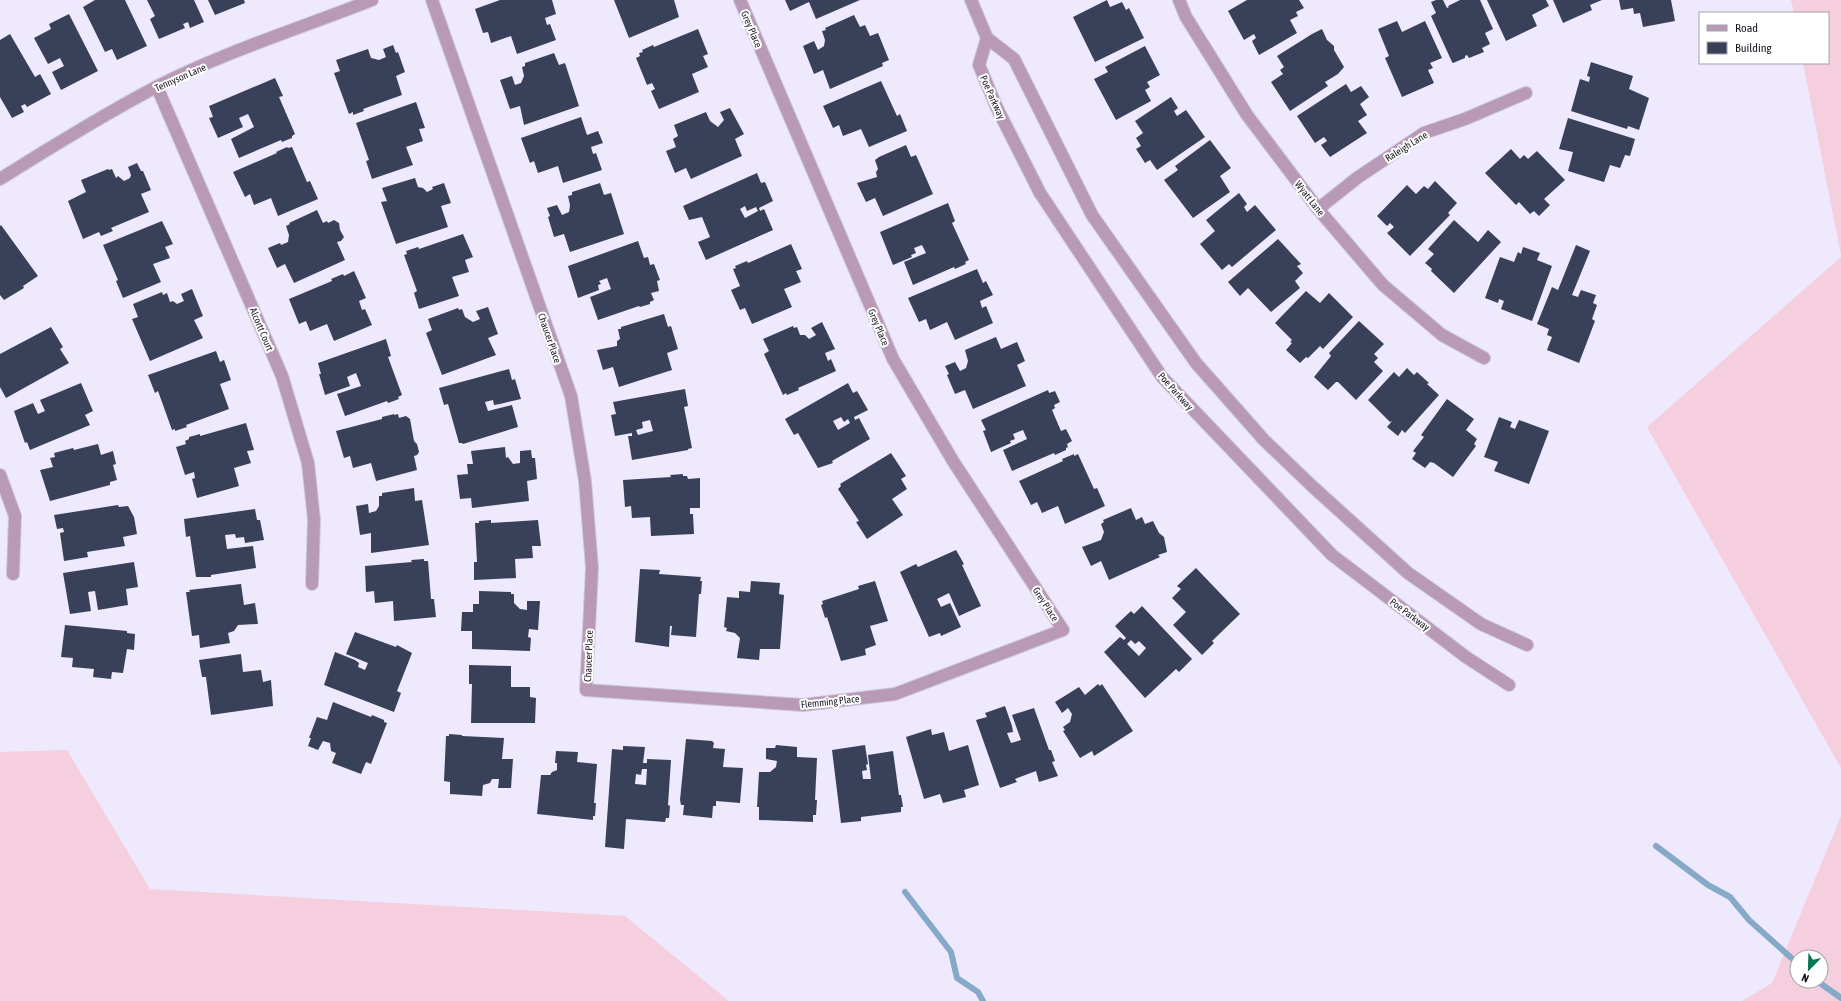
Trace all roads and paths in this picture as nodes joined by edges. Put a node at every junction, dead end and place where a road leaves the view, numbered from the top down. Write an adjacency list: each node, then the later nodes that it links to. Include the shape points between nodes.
1 (372, 0): 7 (street, Tennyson Lane, via 226,56)
2 (432, 0): 18 (street, Chaucer Place, via 571,396 585,481 592,568)
3 (740, 0): 15 (street, Grey Place, via 893,359 953,461)
4 (971, 0): 6 (street)
5 (1179, 0): 10 (street, Wyatt Lane, via 1186,17 1247,115)
6 (987, 38): 16 (street, via 1014,59 1092,215 1196,363 1264,440 1408,573 1481,624); 17 (street, Poe Parkway, via 979,65 1029,174 1162,377 1332,556 1466,657)
7 (157, 87): 9 (street, Tennyson Lane, via 54,145); 14 (street, Alcortt Court, via 282,376 308,463 314,520)
8 (1526, 92): 10 (street, Raleigh Lane, via 1465,119 1424,133 1357,178)
9 (0, 179)
10 (1318, 209): 11 (street, Wyatt Lane, via 1383,285 1442,335)
11 (1484, 358)
12 (0, 475): 13 (street, via 15,516)
13 (13, 574)
14 (312, 584)
15 (1063, 630): 18 (street, Flemming Place, via 895,694 803,705)
16 (1526, 645)
17 (1509, 685)
18 (586, 690)

